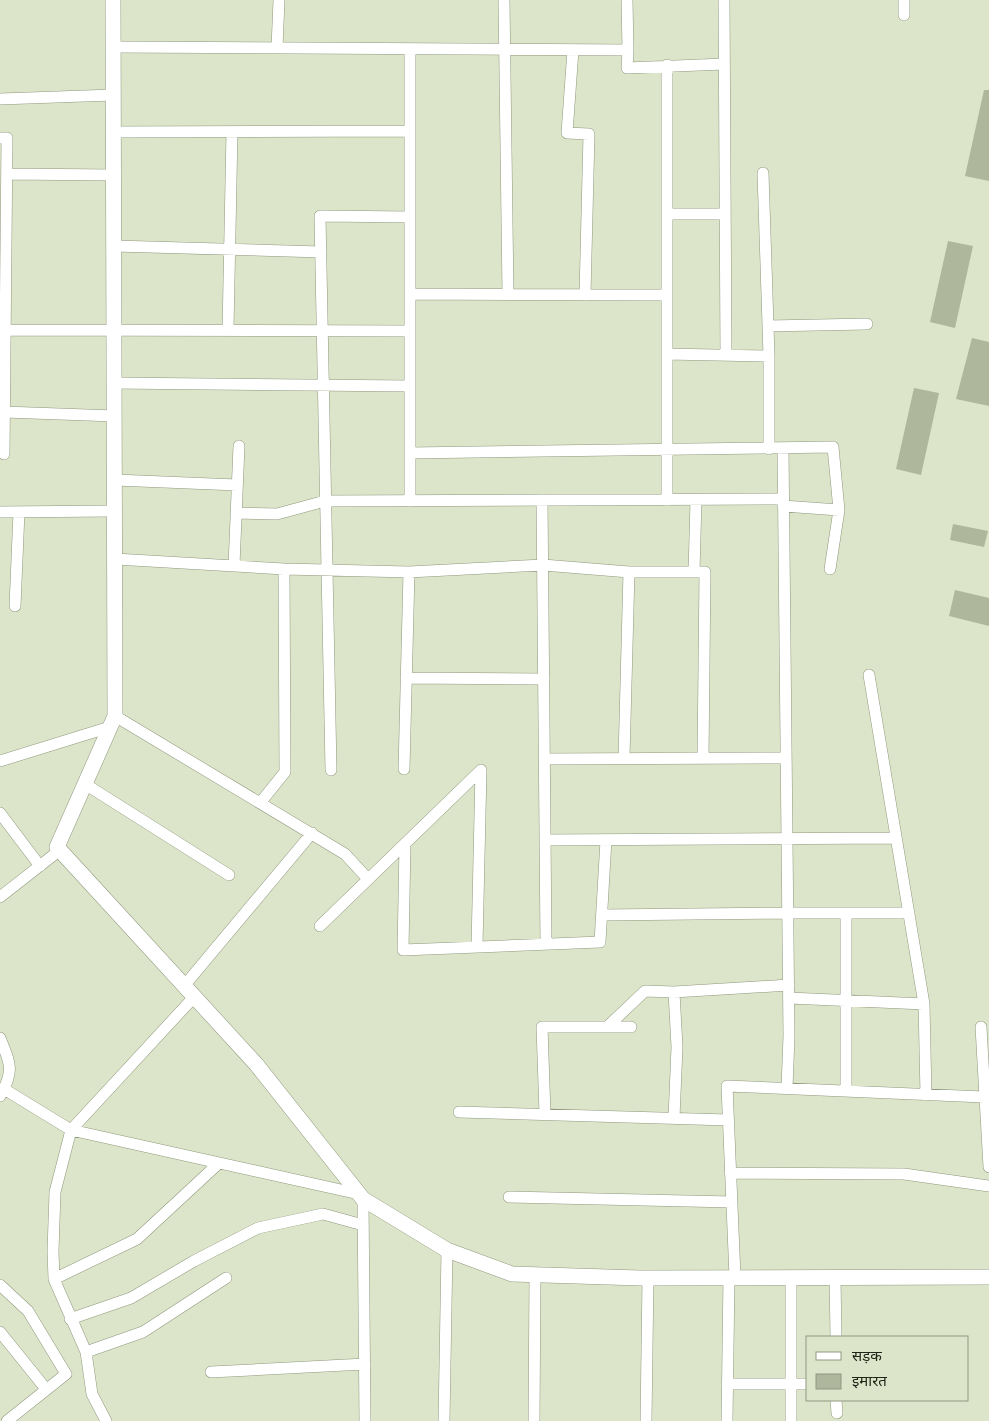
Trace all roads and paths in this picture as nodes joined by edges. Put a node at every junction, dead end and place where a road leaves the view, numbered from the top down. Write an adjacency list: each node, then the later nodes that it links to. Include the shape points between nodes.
1 (113, 0): 8 (street)
2 (279, 0): 9 (street)
3 (504, 0): 11 (street)
4 (627, 0): 13 (street)
5 (724, 0): 14 (street)
6 (904, 0): 7 (street)
7 (904, 15)
8 (113, 47): 9 (street); 16 (street)
9 (277, 48): 10 (street)
10 (410, 49): 11 (street); 18 (street)
11 (504, 50): 12 (street); 32 (street)
12 (573, 50): 13 (street); 33 (street, via 567,132 589,134)
13 (628, 50): 15 (street, via 627,68)
14 (724, 64): 15 (street); 26 (street)
15 (667, 65): 25 (street)
16 (114, 95): 17 (street); 19 (street)
17 (0, 99)
18 (410, 131): 20 (street); 27 (street)
19 (114, 132): 20 (street); 24 (street)
20 (232, 132): 29 (street)
21 (0, 138): 23 (street, via 7,138)
22 (763, 172): 36 (street)
23 (7, 174): 24 (street); 37 (street)
24 (114, 175): 28 (street)
25 (667, 214): 26 (street); 34 (street)
26 (725, 214): 43 (street)
27 (410, 217): 30 (street, via 320,216); 31 (street)
28 (114, 246): 29 (street); 38 (street)
29 (230, 250): 30 (street); 39 (street)
30 (321, 252): 40 (street)
31 (410, 294): 32 (street); 41 (street)
32 (508, 294): 33 (street)
33 (585, 295): 34 (street)
34 (668, 295): 42 (street)
35 (867, 324): 36 (street)
36 (768, 326): 44 (street)
37 (3, 330): 38 (street); 48 (street)
38 (114, 330): 39 (street); 45 (street)
39 (228, 330): 40 (street)
40 (322, 331): 41 (street); 46 (street)
41 (410, 331): 47 (street)
42 (667, 354): 43 (street); 53 (street)
43 (726, 355): 44 (street)
44 (769, 356): 51 (street)
45 (114, 383): 46 (street); 49 (street)
46 (323, 385): 47 (street); 61 (street)
47 (410, 386): 54 (street)
48 (4, 412): 49 (street); 55 (street)
49 (114, 416): 56 (street)
50 (239, 446): 57 (street)
51 (769, 448): 52 (street); 53 (street)
52 (783, 448): 63 (street); 64 (street, via 833,447)
53 (667, 450): 54 (street); 59 (street)
54 (410, 453): 62 (street)
55 (4, 454)
56 (114, 480): 57 (street); 65 (street)
57 (237, 485): 68 (street)
58 (542, 500): 59 (street); 62 (street); 70 (street)
59 (667, 500): 60 (street)
60 (696, 500): 63 (street); 77 (street)
61 (326, 501): 62 (street); 68 (street, via 277,514); 74 (street)
62 (410, 501)
63 (783, 503): 64 (street); 86 (street)
64 (839, 510): 73 (street)
65 (114, 511): 67 (street); 69 (street)
66 (0, 512): 67 (street)
67 (19, 512): 78 (street)
68 (236, 513): 71 (street)
69 (115, 559): 71 (street); 82 (street)
70 (543, 565): 75 (street); 76 (street); 81 (street)
71 (234, 566): 72 (street)
72 (284, 569): 74 (street); 91 (street, via 285,772)
73 (830, 569)
74 (327, 570): 75 (street); 89 (street)
75 (409, 572): 80 (street)
76 (629, 572): 77 (street); 84 (street)
77 (694, 572): 85 (street, via 705,572)
78 (15, 606)
79 (869, 675): 94 (street)
80 (406, 678): 81 (street); 88 (street)
81 (544, 679): 83 (street)
82 (112, 721): 87 (street); 90 (street); 91 (street)
83 (544, 758): 84 (street); 96 (street)
84 (624, 758): 85 (street)
85 (703, 758): 86 (street)
86 (786, 758): 95 (street)
87 (0, 761)
88 (404, 769)
89 (331, 770)
90 (85, 784): 99 (street, via 57,848); 101 (street)
91 (260, 802): 93 (street)
92 (0, 813): 100 (street)
93 (312, 834): 102 (street, via 345,854); 112 (street)
94 (896, 838): 95 (street); 106 (street)
95 (787, 839): 97 (street); 104 (street)
96 (545, 840): 97 (street); 109 (street)
97 (606, 840): 107 (street)
98 (405, 844): 102 (street); 110 (street, via 403,950); 110 (street, via 481,770)
99 (60, 850): 100 (street); 112 (street)
100 (40, 866): 103 (street)
101 (229, 876)
102 (368, 879): 108 (street)
103 (0, 898)
104 (788, 913): 105 (street); 107 (street); 111 (street)
105 (846, 913): 106 (street); 116 (street)
106 (909, 913): 117 (street)
107 (602, 915): 109 (street, via 600,942)
108 (320, 926)
109 (546, 944): 110 (street)
110 (477, 946)
111 (789, 985): 113 (street); 115 (street)
112 (184, 986): 114 (street)
113 (674, 992): 118 (street, via 645,991); 129 (street, via 677,1047)
114 (194, 997): 131 (street); 136 (street, via 256,1064)
115 (789, 998): 116 (street); 122 (street)
116 (845, 1001): 117 (street); 123 (street)
117 (924, 1004): 125 (street)
118 (607, 1027): 119 (street); 128 (street, via 542,1027)
119 (631, 1027)
120 (981, 1027): 126 (street)
121 (0, 1038): 124 (street, via 11,1067)
122 (787, 1088): 123 (street); 130 (street, via 727,1086)
123 (846, 1091): 125 (street)
124 (2, 1092): 131 (street)
125 (926, 1094): 126 (street)
126 (984, 1097): 133 (street)
127 (459, 1112): 128 (street)
128 (545, 1114): 129 (street)
129 (674, 1118): 130 (street)
130 (728, 1120): 134 (street)
131 (71, 1130): 132 (street); 148 (street, via 55,1192)
132 (219, 1163): 136 (street); 148 (street, via 137,1239)
133 (989, 1167)
134 (730, 1173): 135 (street, via 904,1174); 138 (street)
135 (989, 1186)
136 (361, 1197): 139 (street); 140 (street)
137 (509, 1197): 138 (street)
138 (732, 1202): 142 (street)
139 (363, 1225): 150 (street, via 323,1214 258,1228 131,1298); 154 (street)
140 (447, 1250): 141 (street, via 512,1274); 165 (street)
141 (535, 1274): 147 (street); 166 (street)
142 (732, 1277): 143 (street); 147 (street); 156 (street)
143 (791, 1277): 144 (street); 157 (street)
144 (835, 1277): 145 (street); 152 (street)
145 (989, 1277)
146 (226, 1278): 153 (street, via 143,1332)
147 (648, 1278): 167 (street)
148 (54, 1279): 150 (street)
149 (0, 1285): 159 (street, via 28,1311 66,1374)
150 (70, 1319): 153 (street)
151 (0, 1332): 159 (street)
152 (836, 1336)
153 (86, 1352): 163 (street, via 92,1394)
154 (364, 1364): 155 (street); 164 (street)
155 (211, 1372)
156 (727, 1384): 157 (street); 168 (street)
157 (791, 1384): 158 (street); 169 (street)
158 (806, 1384)
159 (46, 1390): 162 (street)
160 (836, 1401): 161 (street)
161 (837, 1413)
162 (7, 1421)
163 (106, 1421)
164 (365, 1421)
165 (444, 1421)
166 (534, 1421)
167 (646, 1421)
168 (727, 1421)
169 (791, 1421)

